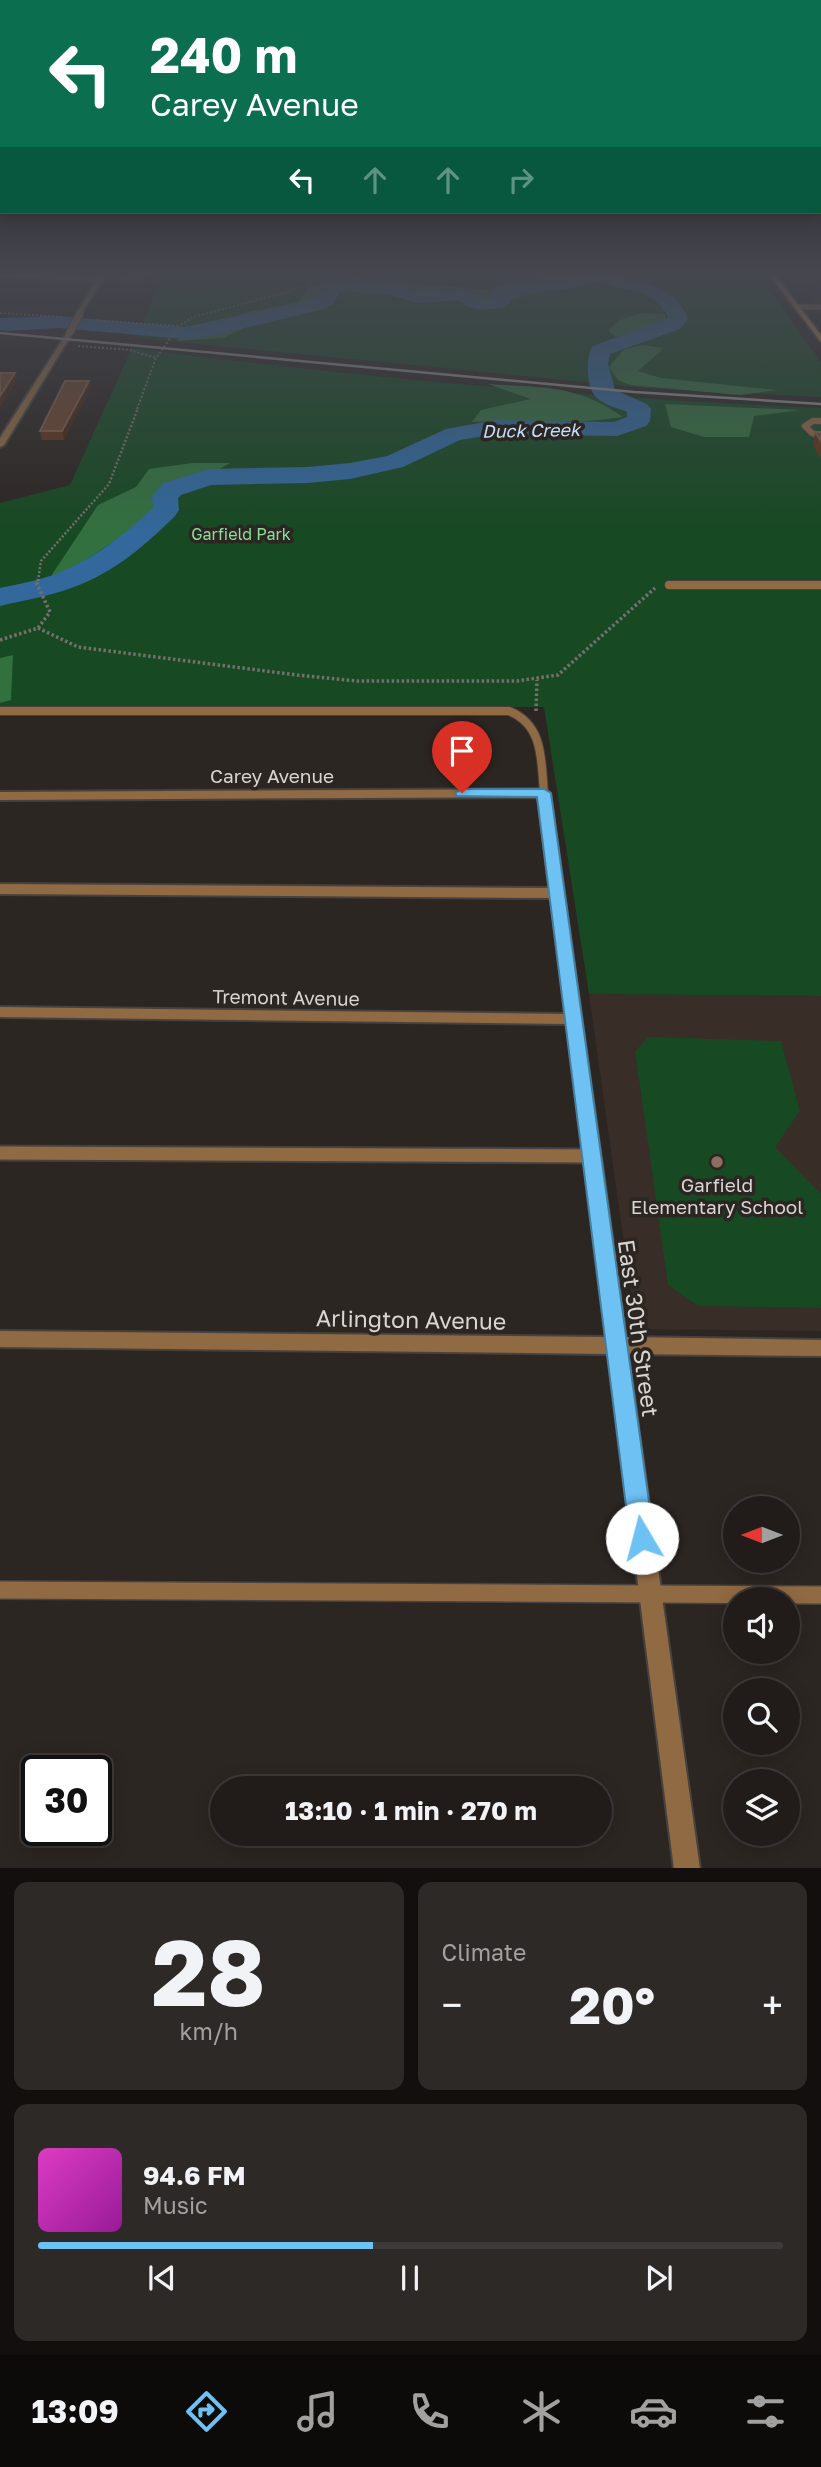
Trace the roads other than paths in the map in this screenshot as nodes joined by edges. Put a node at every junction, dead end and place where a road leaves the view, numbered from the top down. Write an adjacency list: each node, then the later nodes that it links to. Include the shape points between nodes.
1 (53, 360): 4 (street, bridge)
2 (821, 421): 3 (lane, via 805,426)
3 (821, 436)
4 (0, 445)
5 (669, 585): 6 (lane)
6 (821, 585)
7 (0, 711): 8 (lane, via 509,711 522,714 535,727)
8 (544, 793): 9 (street, Carey Avenue); 11 (street, East 30th Street)
9 (0, 796)
10 (0, 889): 11 (lane)
11 (557, 892): 13 (street, East 30th Street)
12 (0, 1012): 13 (street, Tremont Avenue)
13 (572, 1019): 15 (street, East 30th Street)
14 (0, 1153): 15 (lane)
15 (591, 1156): 17 (street, East 30th Street)
16 (0, 1339): 17 (street, Arlington Avenue)
17 (617, 1346): 18 (street, Arlington Avenue); 20 (street, East 30th Street)
18 (821, 1348)
19 (0, 1590): 20 (lane)
20 (649, 1593): 21 (lane); 22 (street, East 30th Street)
21 (821, 1595)
22 (687, 1868)

